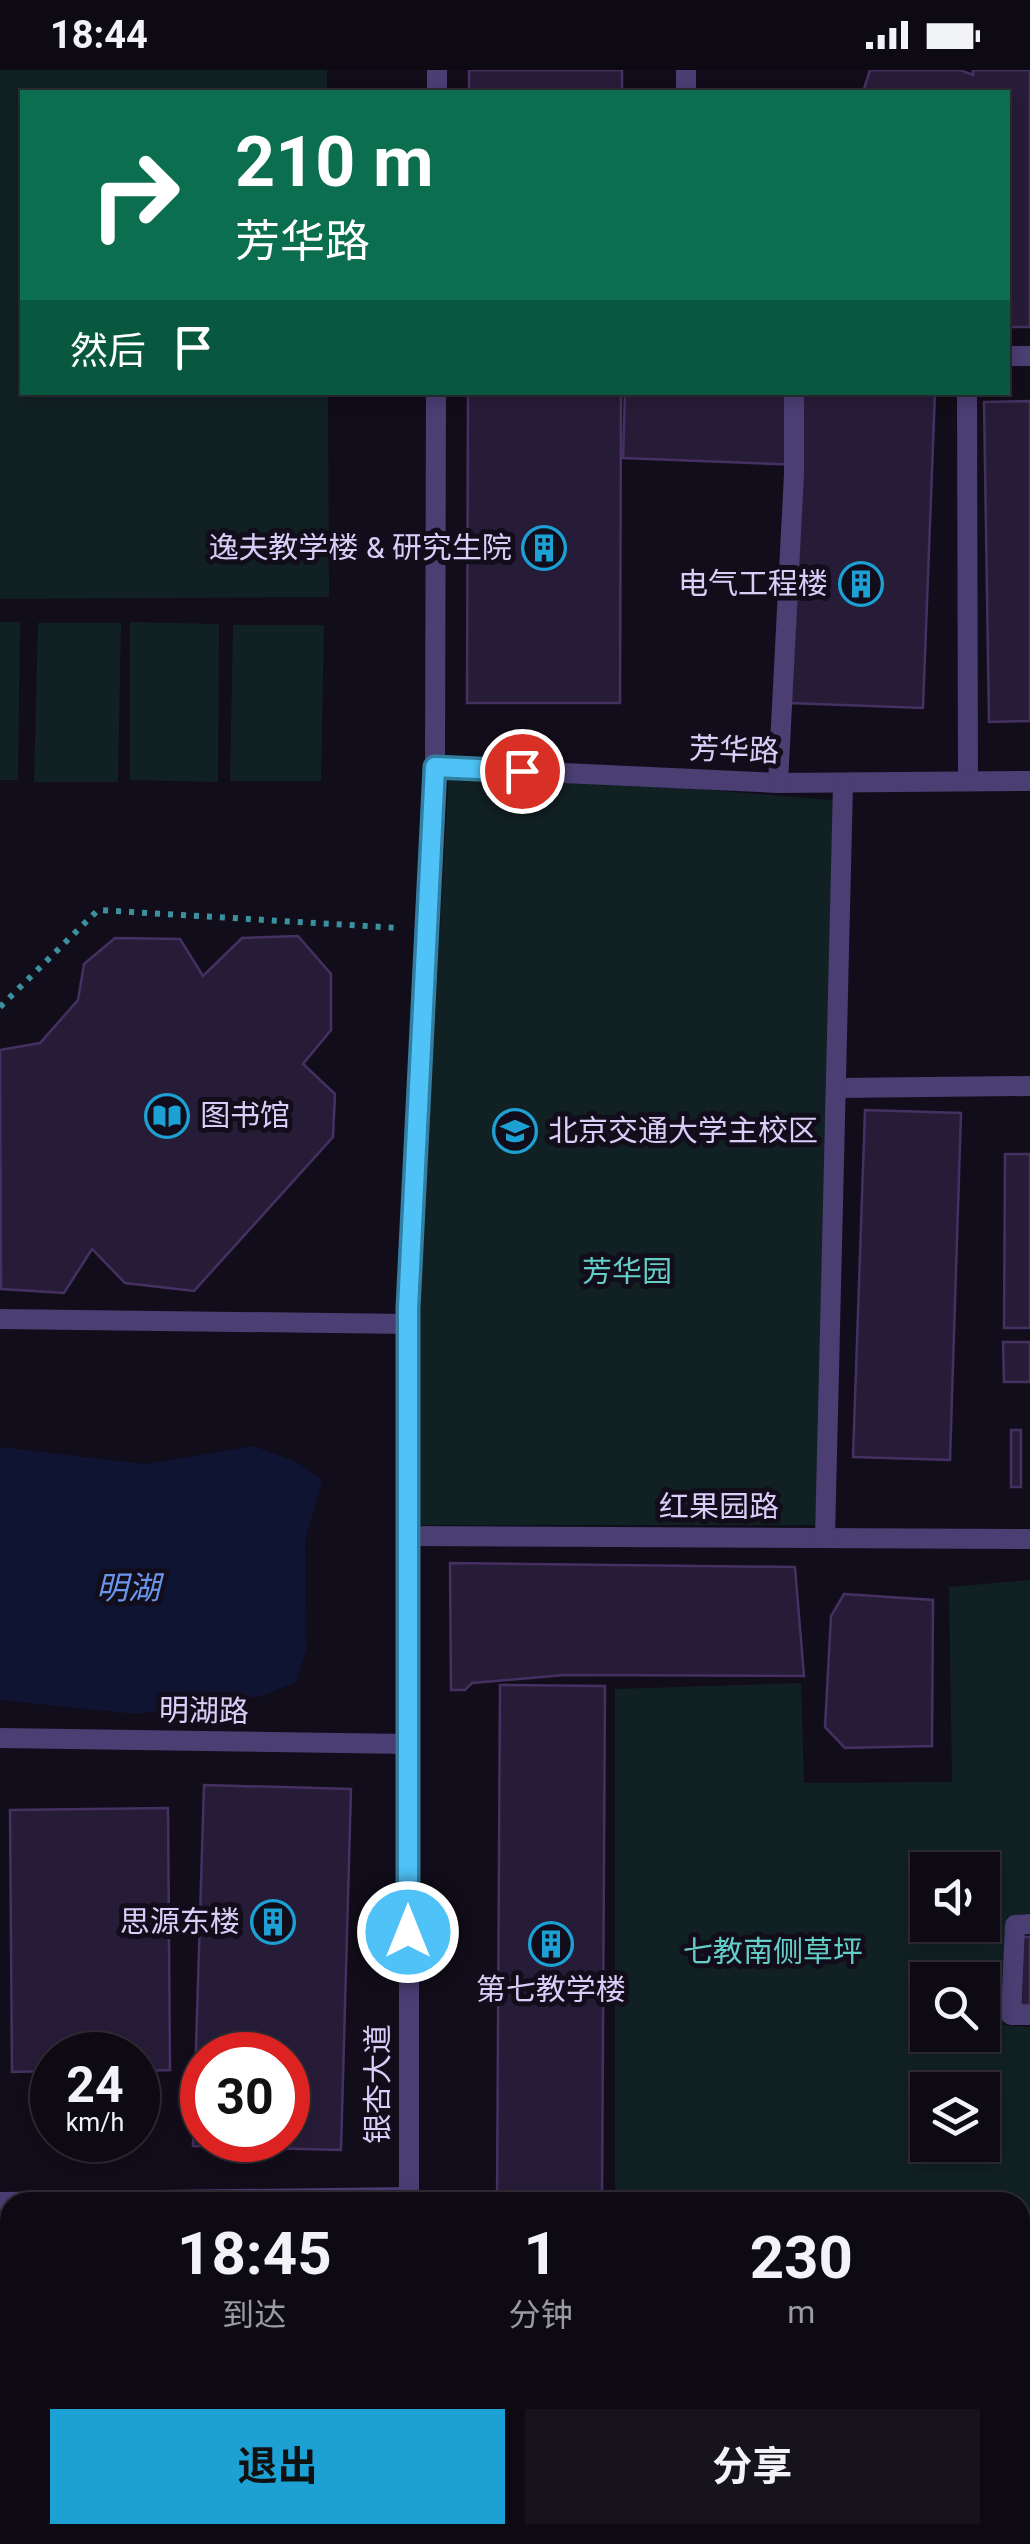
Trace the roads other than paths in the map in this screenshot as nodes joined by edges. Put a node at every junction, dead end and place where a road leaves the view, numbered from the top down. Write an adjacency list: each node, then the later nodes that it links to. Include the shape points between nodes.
1 (436, 395): 4 (street, 银杏大道)
2 (794, 395): 6 (street)
3 (967, 395): 5 (street)
4 (435, 767): 6 (street, 芳华路); 12 (street, 银杏大道)
5 (968, 781): 7 (street, 芳华路); 8 (street, 芳华路)
6 (778, 782): 8 (street, 芳华路)
7 (1030, 782)
8 (843, 784): 10 (street)
9 (1030, 1086): 10 (street)
10 (837, 1088): 14 (street)
11 (0, 1319): 12 (street)
12 (409, 1324): 13 (street, 银杏大道)
13 (408, 1536): 14 (street, 红果园路); 17 (street, 银杏大道)
14 (825, 1538): 15 (street, 红果园路)
15 (1030, 1539)
16 (0, 1738): 17 (street, 明湖路)
17 (408, 1744): 20 (street, 银杏大道)
18 (1030, 1924): 19 (street, via 1015,1925 1011,2015)
19 (1030, 2015)
20 (408, 2192)

